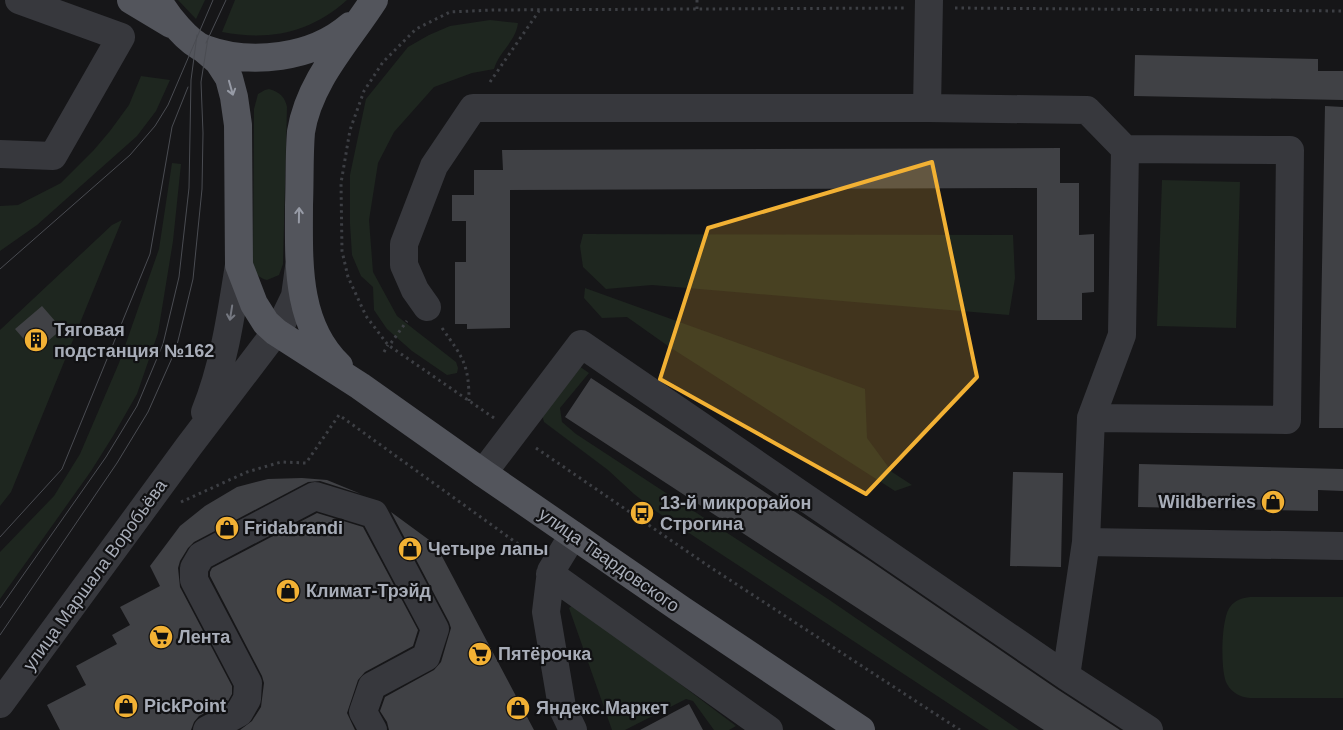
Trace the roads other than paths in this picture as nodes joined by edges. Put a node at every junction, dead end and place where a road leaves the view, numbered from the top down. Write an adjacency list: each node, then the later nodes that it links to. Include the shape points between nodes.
1 (19, 0): 10 (street, via 121,37 53,156)
2 (131, 0): 6 (main road)
3 (158, 0): 6 (main road)
4 (374, 4): 7 (main road, via 340,34 315,47 288,55 242,56); 11 (main road, улица Твардовского, one-way to 4, via 300,141 304,115 324,74)
5 (929, 4): 8 (street)
6 (180, 30): 7 (main road, улица Твардовского)
7 (204, 49): 12 (main road, улица Твардовского, one-way to 12, via 218,61 229,78 234,97 238,125)
8 (927, 108): 9 (street, via 1087,110); 13 (street, via 473,108 434,166 404,244 404,265 415,290)
9 (1124, 149): 16 (street, via 1122,335); 16 (street, via 1290,150 1287,420)
10 (0, 154)
11 (299, 263): 14 (street, улица Маршала Воробьёва, via 295,296); 15 (main road, улица Твардовского, via 301,287 317,336 334,361)
12 (239, 265): 14 (main road, улица Твардовского, via 254,304); 17 (street, улица Маршала Воробьёва, one-way to 17, via 217,378)
13 (418, 313)
14 (276, 332): 15 (main road, улица Твардовского); 17 (street, улица Маршала Воробьёва)
15 (360, 386): 18 (main road, улица Твардовского)
16 (1091, 418): 20 (street)
17 (189, 446): 24 (street, улица Маршала Воробьёва)
18 (483, 473): 19 (main road, улица Твардовского); 23 (street, via 581,344)
19 (573, 535): 22 (street, via 552,568); 29 (main road, улица Твардовского)
20 (1086, 542): 21 (street); 23 (street)
21 (1343, 546)
22 (545, 566): 27 (street, via 547,622 562,707); 28 (street)
23 (1066, 676): 30 (street)
24 (0, 704)
25 (207, 730): 26 (street, via 239,713 247,699 248,683 194,580 194,568 201,556 315,496 374,514 435,629 426,657 372,686 363,712)
26 (373, 730)
27 (573, 730)
28 (769, 730)
29 (860, 730)
30 (1150, 730)

